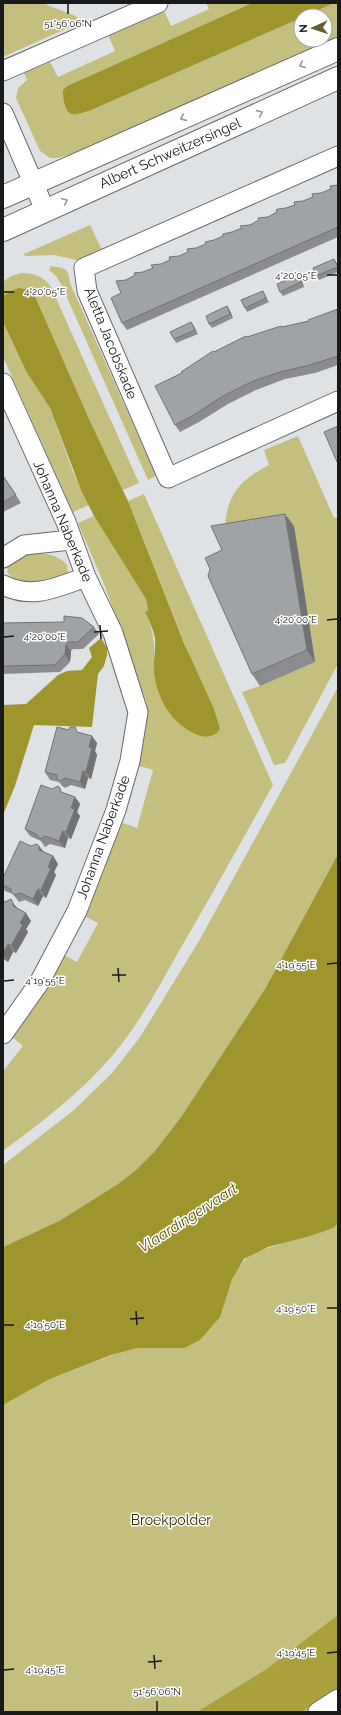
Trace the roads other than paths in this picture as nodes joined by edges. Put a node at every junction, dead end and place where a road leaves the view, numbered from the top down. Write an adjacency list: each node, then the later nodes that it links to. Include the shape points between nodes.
1 (158, 3): 3 (street)
2 (338, 49): 7 (street, Albert Schweitzersingel, one-way to 7)
3 (3, 71)
4 (338, 78): 9 (street, Albert Schweitzersingel, one-way to 4)
5 (3, 113): 7 (street)
6 (338, 156): 12 (street, Aletta Jacobskade, via 84,268 87,291 168,478)
7 (33, 184): 8 (street, Albert Schweitzersingel); 9 (street)
8 (3, 197)
9 (45, 210): 10 (street, Albert Schweitzersingel)
10 (3, 230)
11 (3, 383): 13 (street, Johanna Naberkade, via 66,522)
12 (338, 401)
13 (71, 540): 14 (street, via 24,545); 15 (street, Johanna Naberkade)
14 (3, 558)
15 (86, 577): 16 (street, via 44,591 15,591); 17 (street, Johanna Naberkade, via 113,633 138,712 130,761 116,810 77,911 39,983)
16 (3, 584)
17 (3, 1034)
18 (338, 1699): 19 (street)
19 (318, 1712)

